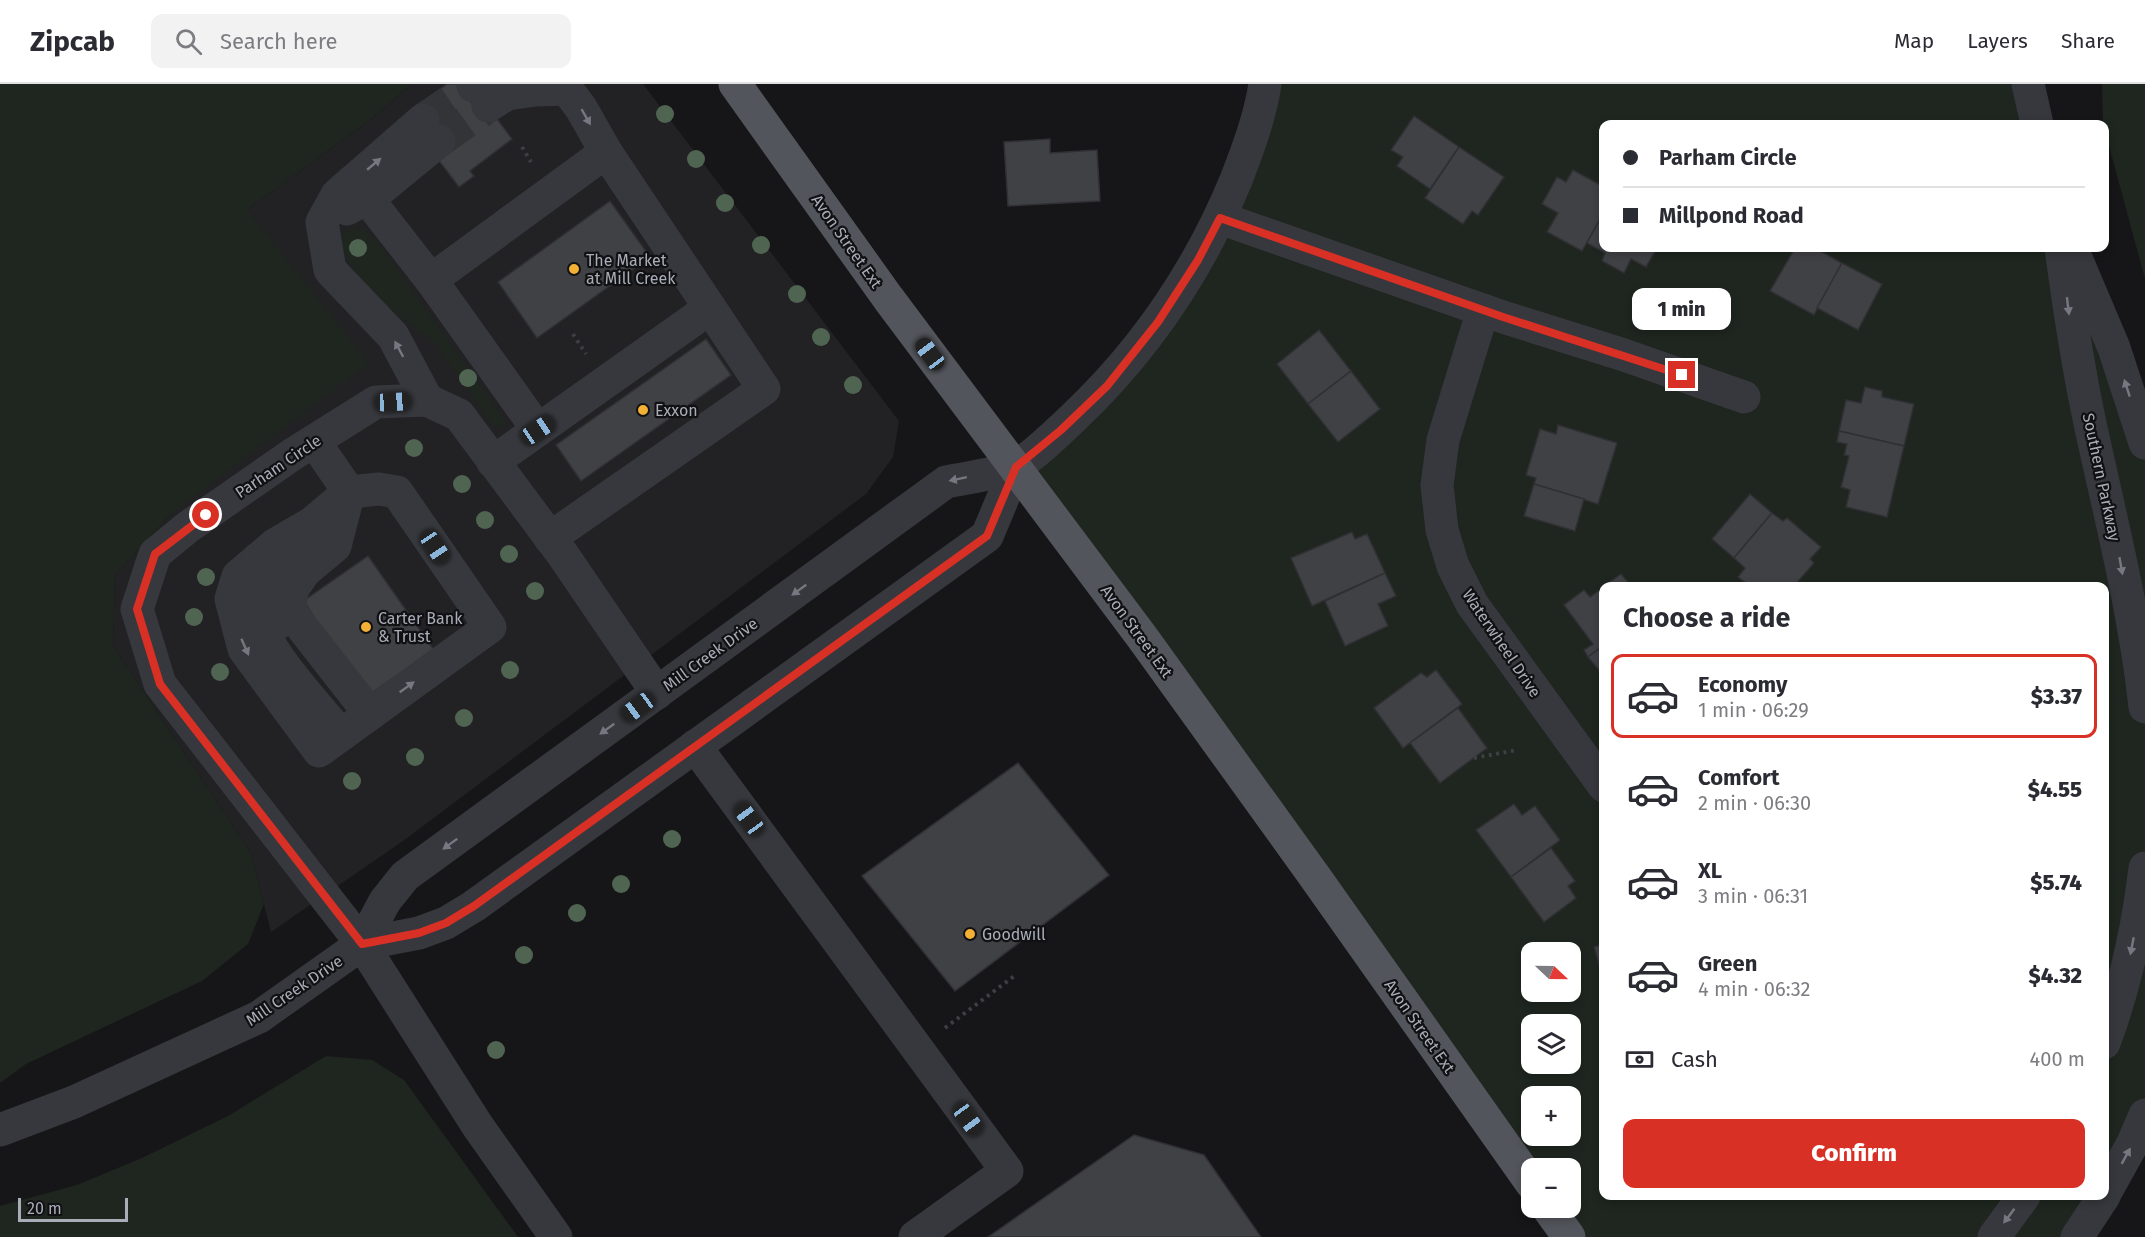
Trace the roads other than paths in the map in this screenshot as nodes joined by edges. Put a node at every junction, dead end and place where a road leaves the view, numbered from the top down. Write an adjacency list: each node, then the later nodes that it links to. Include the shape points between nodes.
1 (735, 84): 22 (main road, Avon Street Ext, via 888,298)
2 (1264, 84): 9 (street, Mill Creek Drive, via 1246,153)
3 (2028, 84): 6 (street)
4 (565, 87): 5 (street, via 507,94); 7 (street, one-way to 7)
5 (479, 92)
6 (2036, 120)
7 (606, 152): 13 (street); 14 (street)
8 (367, 198): 10 (street); 10 (street, one-way to 8, via 336,195 431,130 378,191); 13 (street)
9 (1220, 218): 15 (street); 22 (street, Mill Creek Drive, via 1158,322 1107,386)
10 (322, 222): 17 (street, one-way to 10, via 393,336 330,270)
11 (2061, 252): 26 (street, Southern Parkway, one-way to 26, via 2070,322 2120,556)
12 (2074, 252): 20 (street, one-way to 12, via 2114,348)
13 (430, 279): 18 (street)
14 (711, 308): 18 (street); 24 (street, via 764,389)
15 (1483, 310): 16 (street); 29 (street, Waterwheel Drive, via 1443,440 1437,485 1442,530 1453,566 1472,604)
16 (1744, 397)
17 (427, 400): 19 (street, Parham Circle, via 376,402); 21 (street, Parham Circle, via 459,415)
18 (538, 430): 21 (street)
19 (314, 441): 23 (street); 31 (street, Parham Circle, via 155,554 137,609 160,684)
20 (2145, 443)
21 (493, 462): 24 (street, Parham Circle)
22 (1016, 467): 25 (street, Mill Creek Drive, one-way to 25, via 946,482); 28 (street, via 987,536); 35 (main road, Avon Street Ext)
23 (349, 492): 27 (street, via 324,532 291,557 279,574 273,597 276,620 285,634); 27 (street, one-way to 23, via 490,627 397,492); 27 (street, one-way to 27, via 238,576 231,599 244,649 319,751)
24 (550, 538): 25 (street, Parham Circle)
25 (657, 693): 31 (street, Mill Creek Drive, one-way to 31, via 405,876 385,901)
26 (2145, 707)
27 (356, 724)
28 (695, 746): 31 (street, via 446,923 419,933); 41 (street, via 1007,1171)
29 (1599, 779)
30 (2145, 868): 32 (street, one-way to 32, via 2131,952)
31 (362, 944): 34 (street, Mill Creek Drive, via 259,1017 74,1102); 40 (street, Parham Circle, via 477,1125)
32 (2109, 1030)
33 (2145, 1116): 36 (street, one-way to 33)
34 (0, 1130)
35 (1521, 1169)
36 (2109, 1186)
37 (2022, 1200): 43 (street, one-way to 43)
38 (2101, 1200): 44 (street)
39 (1555, 1218): 42 (main road)
40 (556, 1237)
41 (915, 1237)
42 (1569, 1237)
43 (1994, 1237)
44 (2077, 1237)

